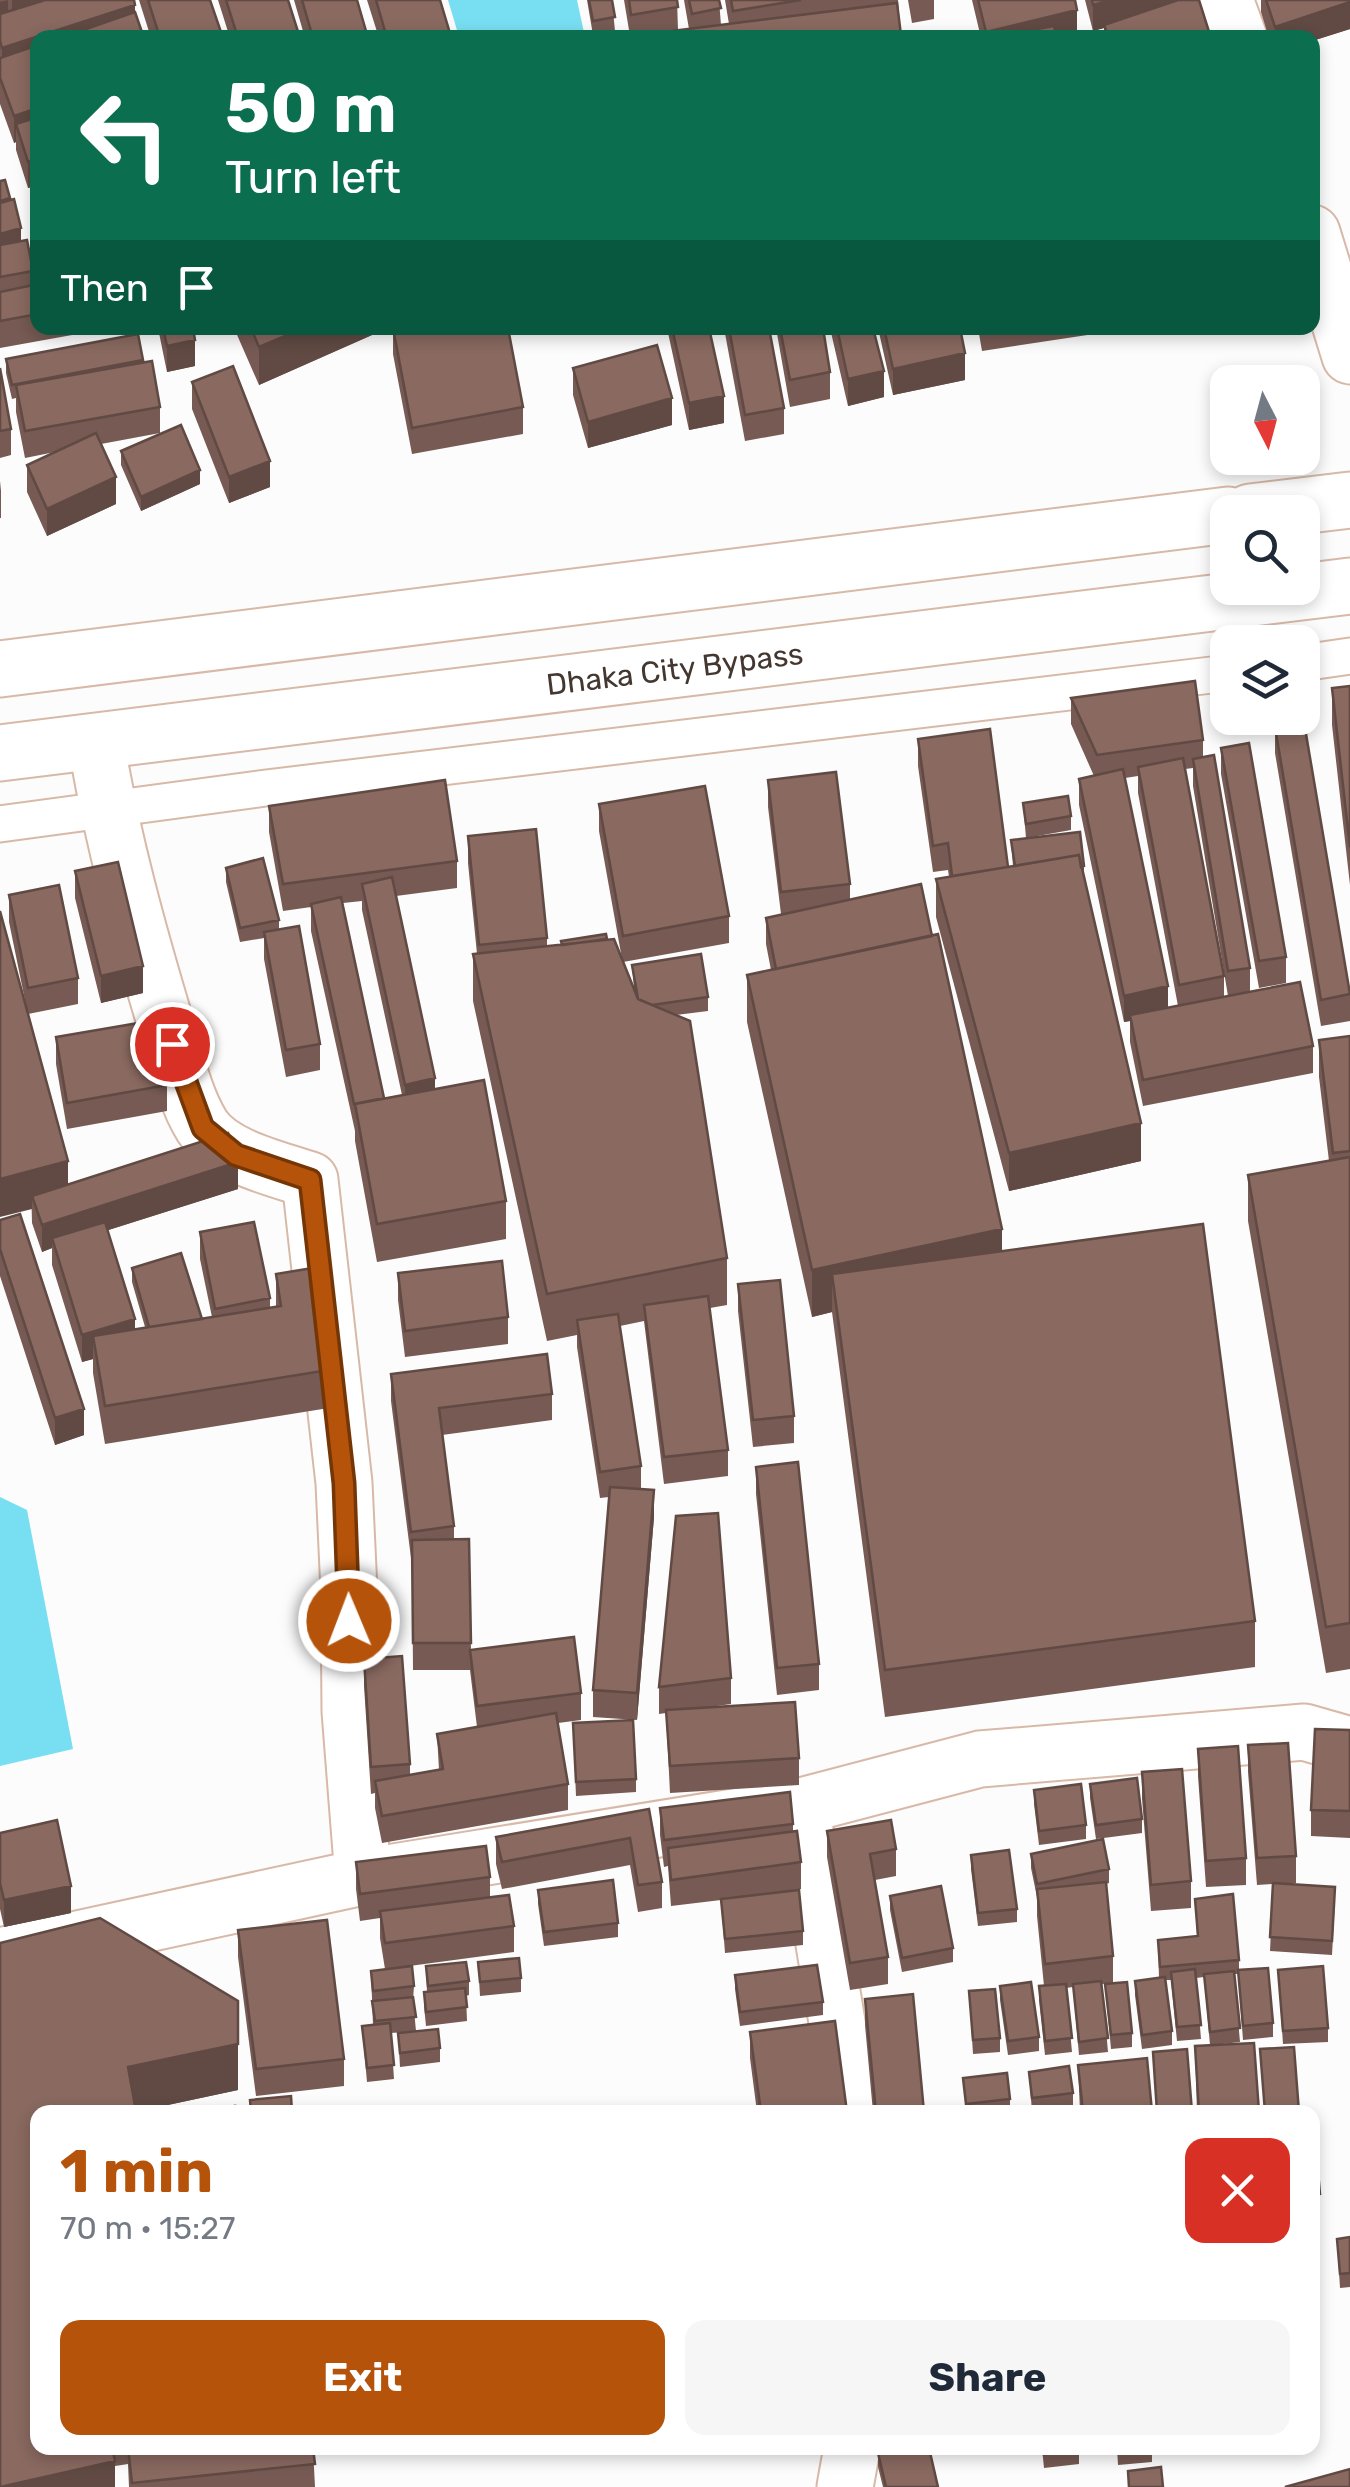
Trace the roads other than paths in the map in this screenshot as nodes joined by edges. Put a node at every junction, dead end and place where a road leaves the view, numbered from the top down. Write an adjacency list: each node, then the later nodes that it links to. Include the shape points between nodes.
1 (1225, 0): 2 (main road)
2 (1237, 30)
3 (1320, 259): 4 (main road)
4 (1350, 356)
5 (1350, 500): 6 (main road)
6 (1320, 504)
7 (1210, 517): 11 (main road)
8 (1350, 586): 13 (main road, Dhaka City Bypass)
9 (1350, 656): 10 (lane)
10 (1320, 660)
11 (0, 670)
12 (1210, 675): 15 (lane)
13 (96, 742): 14 (main road, Dhaka City Bypass); 15 (main road)
14 (0, 752)
15 (108, 809): 16 (lane); 19 (main road, via 155,988 203,1128 236,1155 310,1180 344,1483 350,1711)
16 (0, 824)
17 (1350, 1745): 18 (main road, via 1304,1732 980,1759)
18 (801, 1806): 19 (main road); 21 (main road)
19 (364, 1876): 20 (main road)
20 (0, 1956)
21 (851, 2105)
22 (851, 2455): 23 (main road)
23 (846, 2487)

